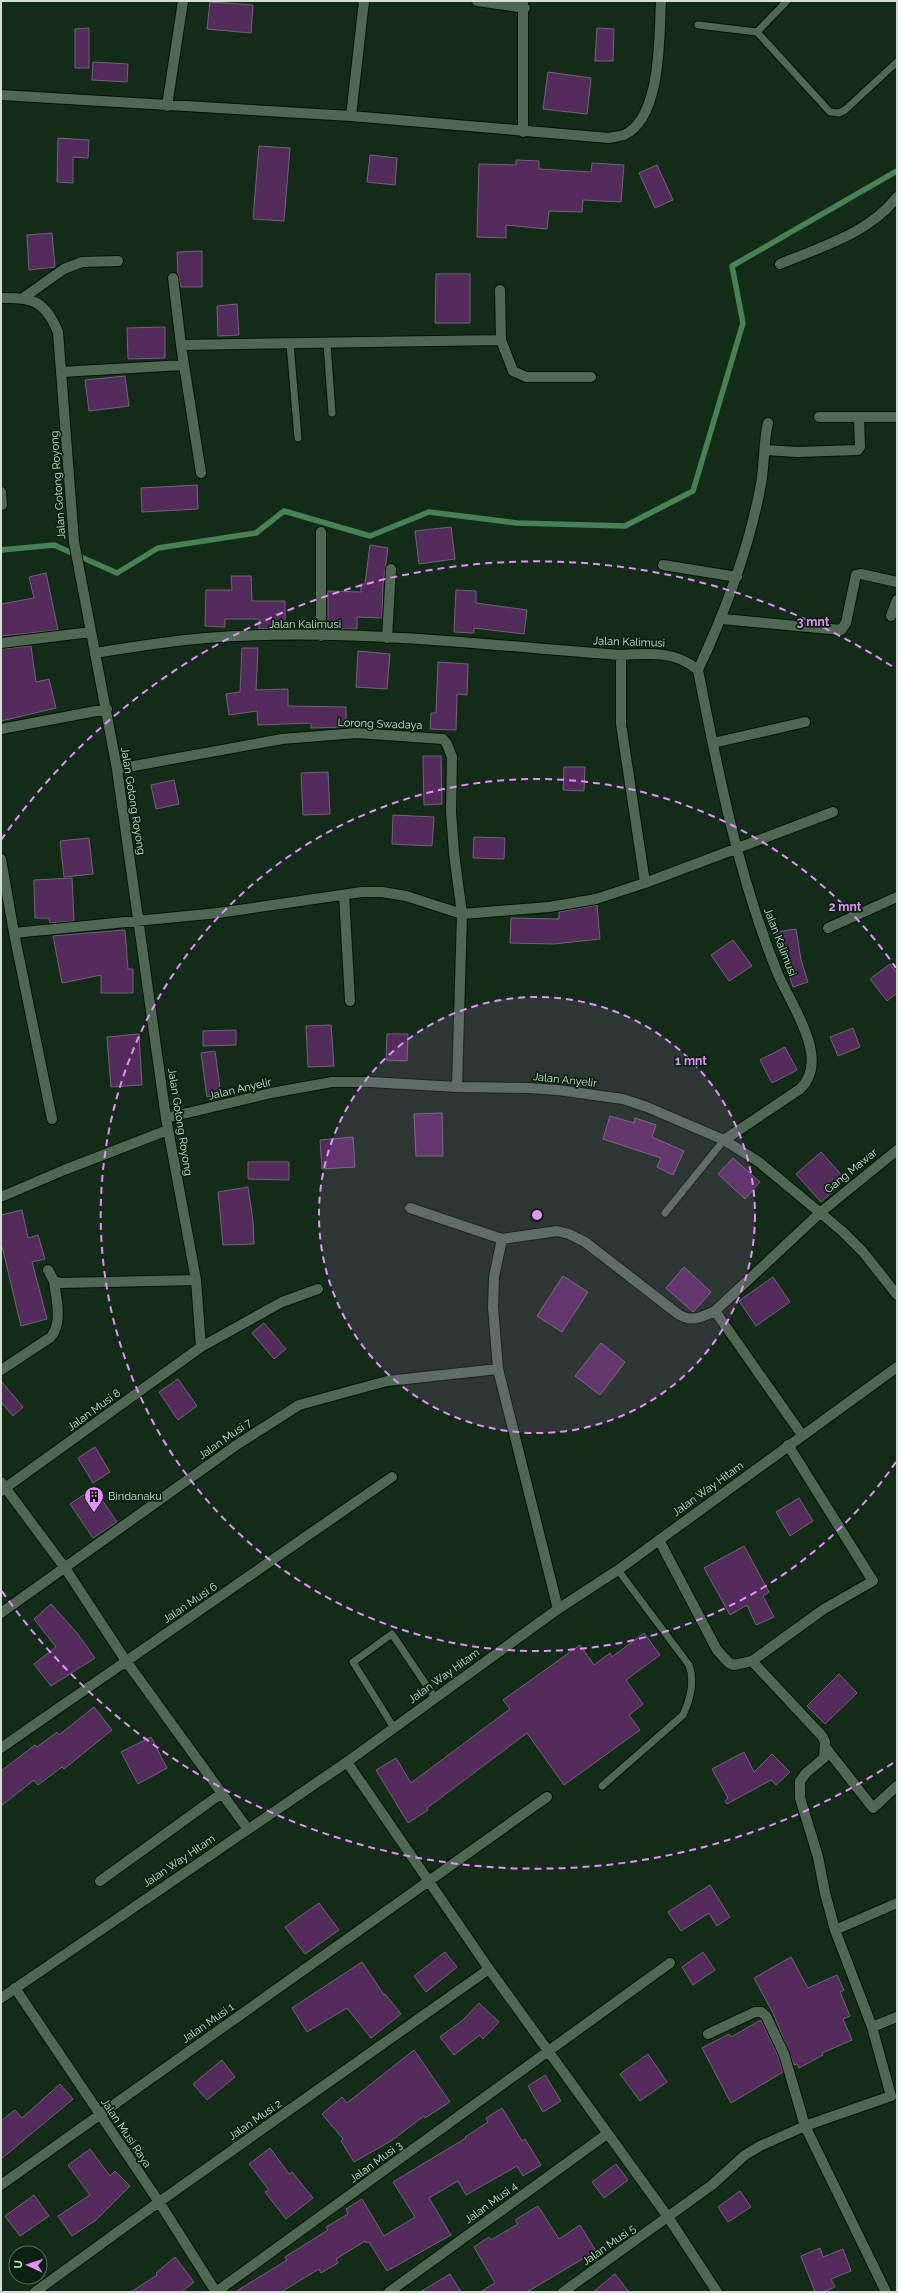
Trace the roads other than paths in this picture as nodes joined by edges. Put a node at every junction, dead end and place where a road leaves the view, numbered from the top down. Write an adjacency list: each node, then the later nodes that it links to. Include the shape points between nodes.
1 (183, 1): 11 (street)
2 (364, 1): 12 (street)
3 (476, 1): 6 (street)
4 (661, 1): 13 (street, via 657,68 645,114 635,126 625,134 609,138)
5 (787, 1): 8 (lane)
6 (524, 5): 13 (street)
7 (698, 25): 8 (lane)
8 (757, 32): 9 (lane, via 830,112 839,113 845,110)
9 (897, 62)
10 (1, 95): 11 (street)
11 (167, 106): 12 (street)
12 (351, 116): 13 (street)
13 (523, 132)
14 (897, 197): 16 (street, via 889,209 847,235)
15 (118, 261): 20 (street, via 82,262 64,269)
16 (780, 264)
17 (173, 278): 24 (street)
18 (500, 290): 21 (street)
19 (1, 298): 20 (street, Jalan Gotong Royong)
20 (23, 298): 26 (street, Jalan Gotong Royong, via 39,304 52,318 58,332)
21 (501, 340): 23 (street); 27 (street, via 512,369 520,376)
22 (290, 344): 23 (street); 24 (street); 33 (lane)
23 (327, 344): 28 (lane)
24 (181, 345): 25 (street)
25 (184, 365): 26 (street); 35 (street)
26 (61, 372): 46 (street, Jalan Gotong Royong, via 74,542)
27 (591, 377)
28 (332, 412)
29 (819, 417): 31 (street)
30 (897, 417): 31 (street)
31 (859, 418): 34 (street, via 858,450)
32 (768, 423): 34 (street)
33 (298, 438)
34 (766, 450): 41 (street, via 761,489)
35 (201, 473)
36 (1, 492): 37 (street)
37 (2, 505)
38 (321, 532): 47 (street)
39 (663, 565): 41 (street)
40 (391, 569): 48 (street)
41 (737, 578): 45 (street)
42 (897, 582): 45 (street, via 856,575 846,624 841,630)
43 (897, 600): 44 (street)
44 (891, 616)
45 (722, 619): 52 (street)
46 (91, 632): 49 (street); 50 (street, Jalan Gotong Royong)
47 (321, 636): 48 (street, Jalan Kalimusi); 50 (street, Jalan Kalimusi, via 206,638)
48 (387, 638): 51 (street, Jalan Kalimusi)
49 (1, 643)
50 (95, 653): 53 (street, Jalan Gotong Royong)
51 (621, 655): 52 (street, Jalan Kalimusi, via 646,653 679,657); 61 (street, via 621,724)
52 (698, 670): 56 (street, Jalan Kalimusi)
53 (107, 709): 55 (street); 57 (street, Jalan Gotong Royong)
54 (805, 722): 56 (street)
55 (1, 729)
56 (712, 743): 59 (street, Jalan Kalimusi)
57 (117, 769): 65 (street, Lorong Swadaya, via 309,735 357,733 442,739 447,744 452,758 451,812); 66 (street, Jalan Gotong Royong)
58 (833, 812): 59 (street)
59 (737, 850): 61 (street); 74 (street, Jalan Kalimusi, via 777,973 807,1035 812,1061 808,1081 800,1089)
60 (1, 858): 64 (street)
61 (646, 883): 65 (street, via 596,899 549,908)
62 (344, 895): 65 (street, via 382,892); 66 (street, via 218,914); 69 (street)
63 (897, 897): 67 (street)
64 (6, 912): 68 (street)
65 (462, 914): 70 (street)
66 (139, 921): 68 (street); 71 (street, Jalan Gotong Royong)
67 (828, 928)
68 (14, 933): 72 (street)
69 (350, 1001)
70 (457, 1087): 71 (street, Jalan Anyelir, via 332,1082 271,1093); 74 (street, Jalan Anyelir, via 558,1090 623,1099)
71 (166, 1118): 73 (street, Jalan Gotong Royong)
72 (52, 1119)
73 (168, 1130): 76 (street); 83 (street, Jalan Gotong Royong)
74 (724, 1140): 78 (street, Jalan Anyelir, via 759,1162); 79 (lane)
75 (897, 1150): 78 (street, Gang Mawar)
76 (1, 1197)
77 (410, 1208): 80 (street)
78 (821, 1212): 85 (street, Jalan Anyelir, via 863,1252); 86 (street, Gang Mawar)
79 (665, 1213)
80 (502, 1238): 86 (street, via 557,1231 569,1234 585,1242 683,1317 698,1318); 89 (street, via 494,1277 493,1307)
81 (48, 1270): 82 (street)
82 (54, 1280): 83 (street, via 61,1283); 90 (street, via 58,1318 55,1332)
83 (196, 1280): 87 (street, Jalan Gotong Royong)
84 (318, 1289): 87 (street, Jalan Musi 8, via 282,1302)
85 (897, 1295)
86 (715, 1311): 91 (street)
87 (201, 1347): 94 (street, Jalan Musi 8)
88 (897, 1367): 91 (street, Jalan Way Hitam)
89 (498, 1369): 96 (street, Jalan Musi 7, via 387,1381 299,1405 238,1444); 98 (street)
90 (1, 1370)
91 (802, 1435): 92 (street, Jalan Way Hitam)
92 (788, 1445): 95 (street, Jalan Way Hitam); 101 (street, via 873,1581 824,1610)
93 (392, 1477): 100 (street, Jalan Musi 6)
94 (2, 1487): 96 (street)
95 (659, 1540): 97 (street, Jalan Way Hitam); 101 (street, via 725,1660 734,1665)
96 (65, 1568): 99 (street, Jalan Musi 7); 100 (street)
97 (618, 1570): 98 (street, Jalan Way Hitam); 107 (lane, via 689,1665 692,1679 688,1704 683,1715)
98 (558, 1609): 102 (street, Jalan Way Hitam)
99 (1, 1613)
100 (126, 1661): 104 (street, Jalan Musi 6); 109 (street)
101 (752, 1661): 105 (street, via 822,1736)
102 (435, 1698): 103 (street, Jalan Way Hitam); 103 (lane, via 392,1634 353,1662)
103 (394, 1728): 106 (street, Jalan Way Hitam)
104 (1, 1748)
105 (826, 1748): 108 (street, via 873,1808); 115 (street, via 824,1758 803,1776 800,1798)
106 (347, 1762): 111 (street, Jalan Way Hitam); 112 (street)
107 (602, 1786)
108 (897, 1786)
109 (222, 1793): 111 (street); 113 (street)
110 (547, 1797): 112 (street, Jalan Musi 1)
111 (247, 1828): 118 (street, Jalan Way Hitam)
112 (429, 1880): 117 (street); 125 (street, Jalan Musi 1)
113 (100, 1881)
114 (897, 1903): 115 (street)
115 (836, 1930): 121 (street)
116 (670, 1963): 123 (street, Jalan Musi 3)
117 (489, 1969): 123 (street); 129 (street, Jalan Musi 2)
118 (15, 1988): 119 (street, Jalan Way Hitam); 125 (street, Jalan Musi Raya)
119 (1, 1998)
120 (897, 2017): 121 (street)
121 (872, 2027): 124 (street)
122 (708, 2034): 126 (street, via 755,2012 764,2013 784,2054)
123 (549, 2052): 127 (street); 132 (street, Jalan Musi 3)
124 (894, 2097): 126 (street, Jalan Musi 5)
125 (99, 2115): 128 (street, Jalan Musi 1); 129 (street, Jalan Musi Raya)
126 (805, 2126): 130 (street, Jalan Musi 5, via 745,2155 712,2185); 136 (street)
127 (607, 2134): 130 (street); 133 (street, Jalan Musi 4)
128 (1, 2185)
129 (159, 2202): 131 (street, Jalan Musi 2); 132 (street, Jalan Musi Raya)
130 (668, 2217): 134 (street, Jalan Musi 5); 135 (street)
131 (35, 2292)
132 (216, 2292)
133 (389, 2292)
134 (563, 2292)
135 (717, 2292)
136 (886, 2292)

